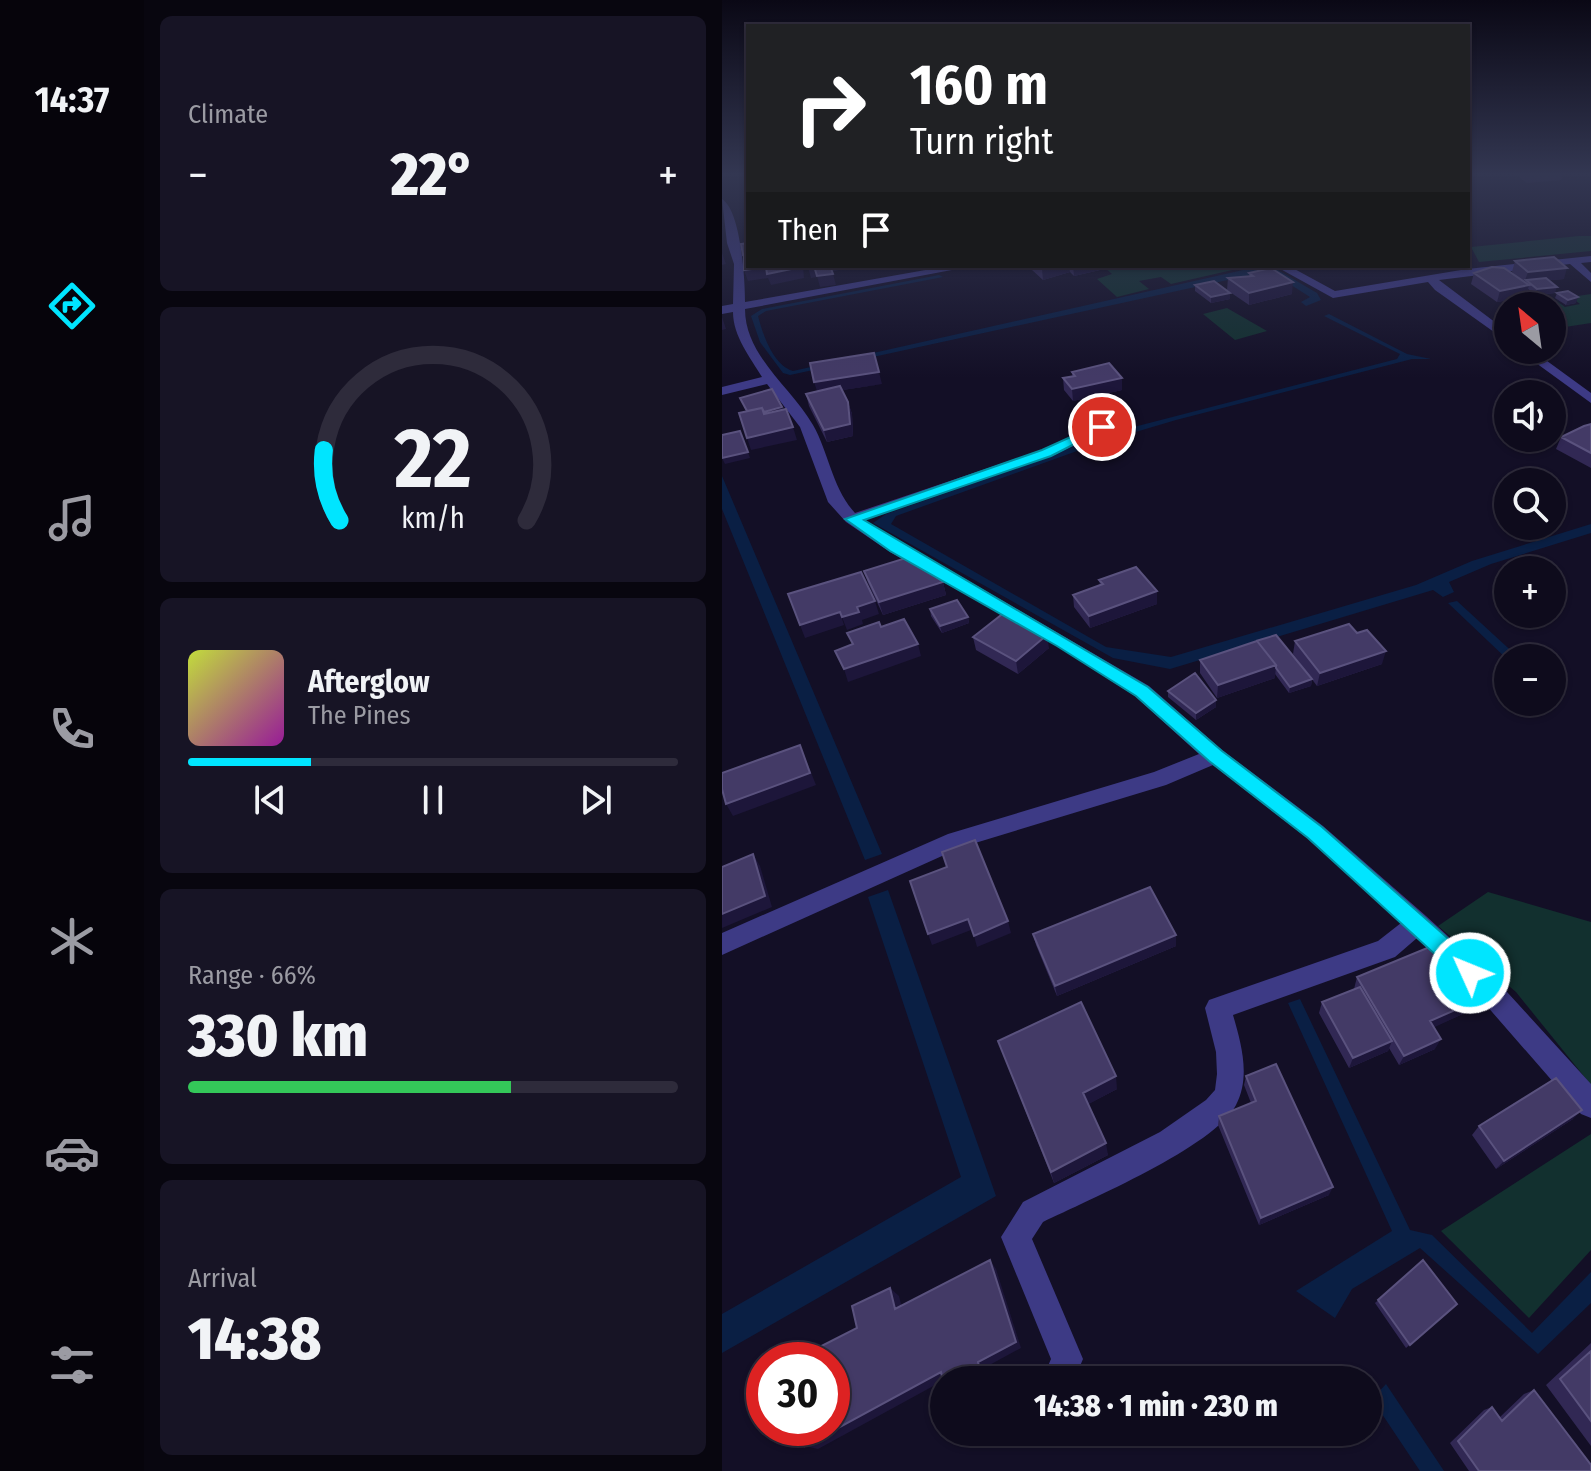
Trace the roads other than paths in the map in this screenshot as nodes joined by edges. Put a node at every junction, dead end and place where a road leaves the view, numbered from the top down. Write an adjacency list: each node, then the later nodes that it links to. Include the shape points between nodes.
1 (732, 241): 11 (street, via 739,264)
2 (1591, 259): 3 (street)
3 (1573, 261): 7 (street); 8 (street)
4 (956, 268): 11 (street)
5 (1285, 268): 9 (street)
6 (1439, 268): 7 (street)
7 (1431, 278): 9 (street); 13 (street)
8 (1591, 279)
9 (1333, 295): 10 (street)
10 (1325, 306)
11 (739, 307): 12 (street); 15 (street, via 749,346)
12 (722, 310)
13 (1494, 328)
14 (1543, 364): 17 (street)
15 (770, 379): 16 (street); 19 (street, via 807,427 836,502)
16 (722, 391)
17 (1591, 399)
18 (1102, 427): 19 (street, via 1047,453)
19 (852, 519): 20 (street, via 1142,691)
20 (1215, 756): 21 (street, via 1315,832); 22 (street, via 1159,779 956,840)
21 (1418, 923): 23 (street, via 1488,989); 24 (street, via 1386,949 1218,1008 1233,1063 1225,1100 1200,1125 1033,1212 1016,1237 1067,1359)
22 (722, 944)
23 (1591, 1104)
24 (1064, 1366)

